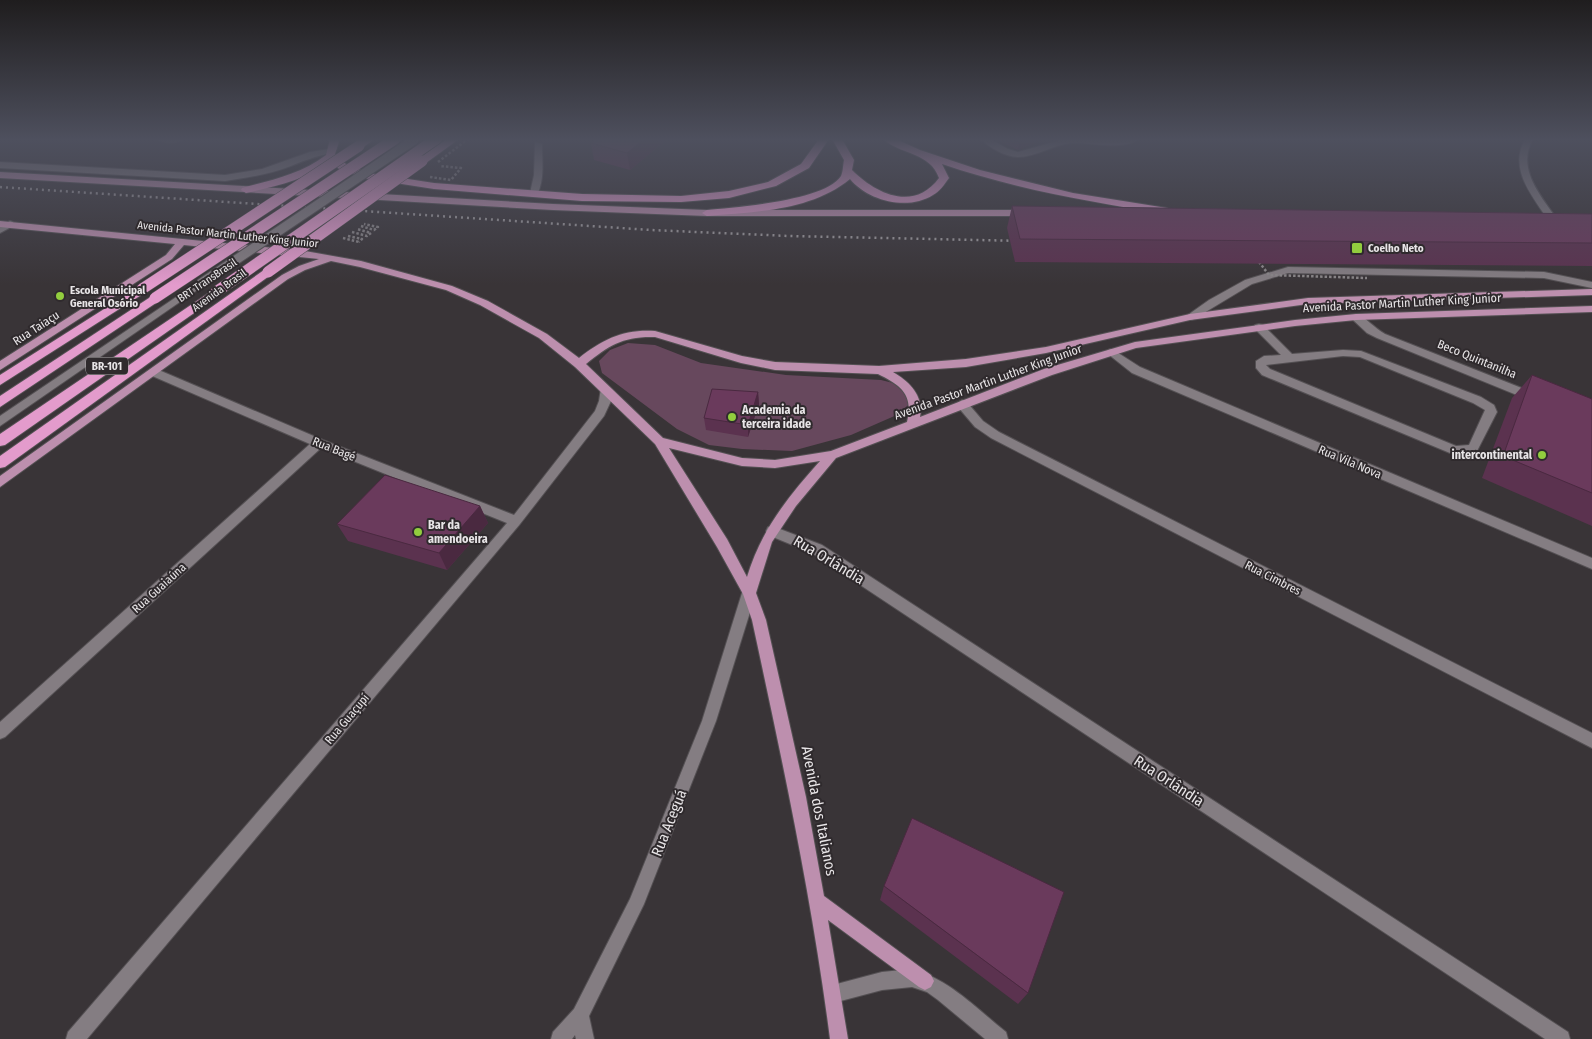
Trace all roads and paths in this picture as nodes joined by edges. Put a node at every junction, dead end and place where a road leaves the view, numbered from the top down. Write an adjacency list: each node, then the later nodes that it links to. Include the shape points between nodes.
1 (205, 187): 17 (main road)
2 (256, 187): 17 (highway)
3 (297, 187): 43 (highway, bridge)
4 (321, 187): 45 (highway, BR-101, bridge)
5 (335, 187): 30 (street, BRT TransBrasil)
6 (341, 187): 30 (street, BRT TransBrasil, bridge)
7 (366, 187): 51 (highway, Avenida Brasil / BR-101, bridge)
8 (385, 187): 55 (highway, Avenida Brasil, bridge)
9 (470, 187): 18 (highway)
10 (536, 187): 18 (street)
11 (761, 187): 18 (highway, via 733,194 664,200 609,200)
12 (835, 187): 19 (highway, via 790,202)
13 (865, 187): 14 (highway, via 880,195 905,200 934,192)
14 (937, 187)
15 (1039, 187): 22 (highway)
16 (1531, 187): 23 (street)
17 (246, 190): 19 (main road)
18 (534, 193)
19 (707, 213): 20 (main road)
20 (1035, 213)
21 (1113, 213): 22 (main road)
22 (1177, 213)
23 (1549, 215)
24 (5, 224): 25 (street); 26 (main road, Avenida Pastor Martin Luther King Junior)
25 (0, 230)
26 (182, 242): 27 (main road, Avenida Pastor Martin Luther King Junior); 40 (main road, Rua Taiaçu, via 169,257)
27 (331, 259): 39 (main road, Avenida Pastor Martin Luther King Junior, via 449,288 484,303 543,336); 42 (main road, via 285,277)
28 (1257, 260): 29 (path, bridge, via 1268,275)
29 (1366, 278)
30 (197, 283): 48 (street, BRT TransBrasil); 49 (street, BRT TransBrasil)
31 (1592, 285): 34 (street, via 1544,275 1288,270 1264,274)
32 (1592, 292): 34 (main road, Avenida Pastor Martin Luther King Junior, via 1308,302)
33 (1592, 309): 35 (main road, Avenida Pastor Martin Luther King Junior)
34 (1190, 317): 41 (main road, Avenida Pastor Martin Luther King Junior, via 1046,350)
35 (1356, 317): 36 (main road, Avenida Pastor Martin Luther King Junior); 46 (street, Beco Quintanilha, via 1381,336)
36 (1259, 327): 37 (main road, Avenida Pastor Martin Luther King Junior, via 1135,345); 38 (street)
37 (1112, 352): 47 (main road, Avenida Pastor Martin Luther King Junior); 59 (street, Rua Vila Nova, via 1144,374)
38 (1290, 358): 38 (street, via 1264,360 1260,368 1454,450 1473,448 1491,412 1477,400 1361,354)
39 (579, 364): 41 (main road, Avenida Pastor Martin Luther King Junior, via 614,338 640,333 655,334 775,366); 44 (main road, Avenida Pastor Martin Luther King Junior)
40 (0, 366)
41 (879, 370): 50 (main road, via 900,382 915,398 916,413)
42 (154, 372): 53 (street, Rua Bagé); 56 (main road)
43 (0, 381)
44 (605, 391): 52 (main road, Avenida Pastor Martin Luther King Junior); 57 (street, Rua Guaçupí, via 600,413)
45 (0, 402)
46 (1547, 402)
47 (962, 404): 50 (main road, Avenida Pastor Martin Luther King Junior); 62 (street, Rua Cimbres, via 979,424 995,435)
48 (0, 413)
49 (0, 422)
50 (912, 424): 54 (main road, Avenida Pastor Martin Luther King Junior)
51 (0, 442)
52 (659, 442): 54 (main road, Avenida Pastor Martin Luther King Junior, via 742,462 774,464); 60 (main road, Avenida dos Italianos, via 722,543)
53 (319, 444): 57 (street, Rua Bagé); 61 (street, Rua Guaiaúna)
54 (832, 455): 58 (main road)
55 (0, 463)
56 (0, 482)
57 (516, 520): 67 (street, Rua Guaçupí)
58 (772, 531): 60 (main road, via 760,556); 72 (street, Rua Orlândia, via 817,550)
59 (1592, 564)
60 (749, 594): 63 (main road, Avenida dos Italianos, via 768,654); 66 (street, Rua Aceguá, via 708,722 636,904)
61 (0, 732)
62 (1592, 741)
63 (817, 901): 64 (main road); 65 (main road, Avenida dos Italianos)
64 (925, 981): 65 (street, via 897,978); 71 (street)
65 (833, 994): 70 (main road, Avenida dos Italianos)
66 (580, 1015): 68 (street, Rua Aceguá); 69 (street)
67 (76, 1039)
68 (560, 1039)
69 (585, 1039)
70 (839, 1039)
71 (999, 1039)
72 (1561, 1039)

